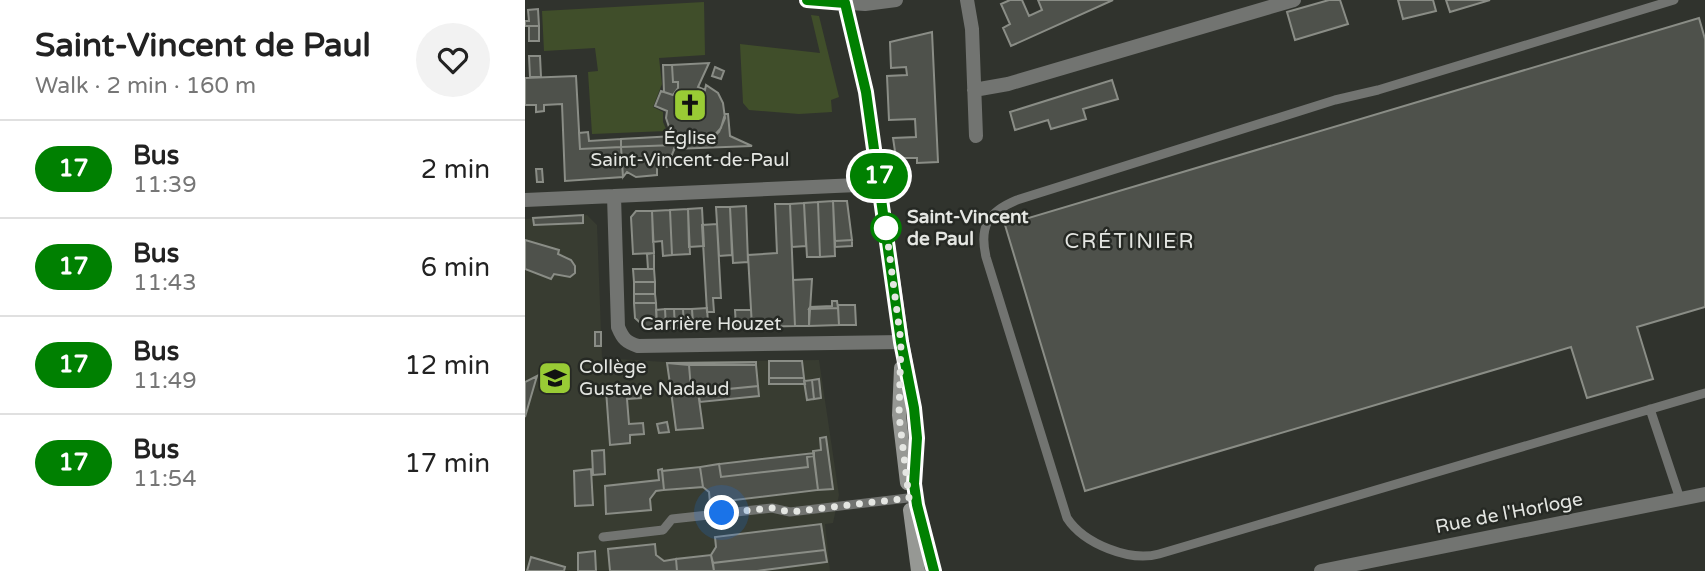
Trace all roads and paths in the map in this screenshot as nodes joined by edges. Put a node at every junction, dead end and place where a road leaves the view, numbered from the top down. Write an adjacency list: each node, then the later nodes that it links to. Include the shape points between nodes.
1 (806, 0): 6 (street)
2 (896, 0): 6 (street)
3 (967, 0): 7 (street)
4 (1294, 0): 7 (street, via 1009,85)
5 (1674, 0): 14 (lane, via 1017,200 994,212 983,239 1067,519 1082,535 1133,557 1159,554)
6 (845, 2): 9 (street, via 866,92)
7 (974, 90): 8 (street)
8 (976, 135)
9 (880, 184): 10 (street); 12 (street)
10 (614, 196): 11 (street); 12 (street, Carrière Houzet, via 618,327 628,343)
11 (525, 200)
12 (901, 342): 16 (street, via 917,438)
13 (1705, 393): 14 (lane)
14 (1650, 410): 17 (lane)
15 (1705, 494): 17 (street, Rue de l'Horloge)
16 (912, 498): 18 (lane, via 672,519 663,530); 20 (street); 21 (street)
17 (1680, 499): 19 (street, Rue de l'Horloge)
18 (603, 537)
19 (1366, 566): 22 (street, Rue de l'Horloge)
20 (918, 571)
21 (933, 571)
22 (1321, 571)

